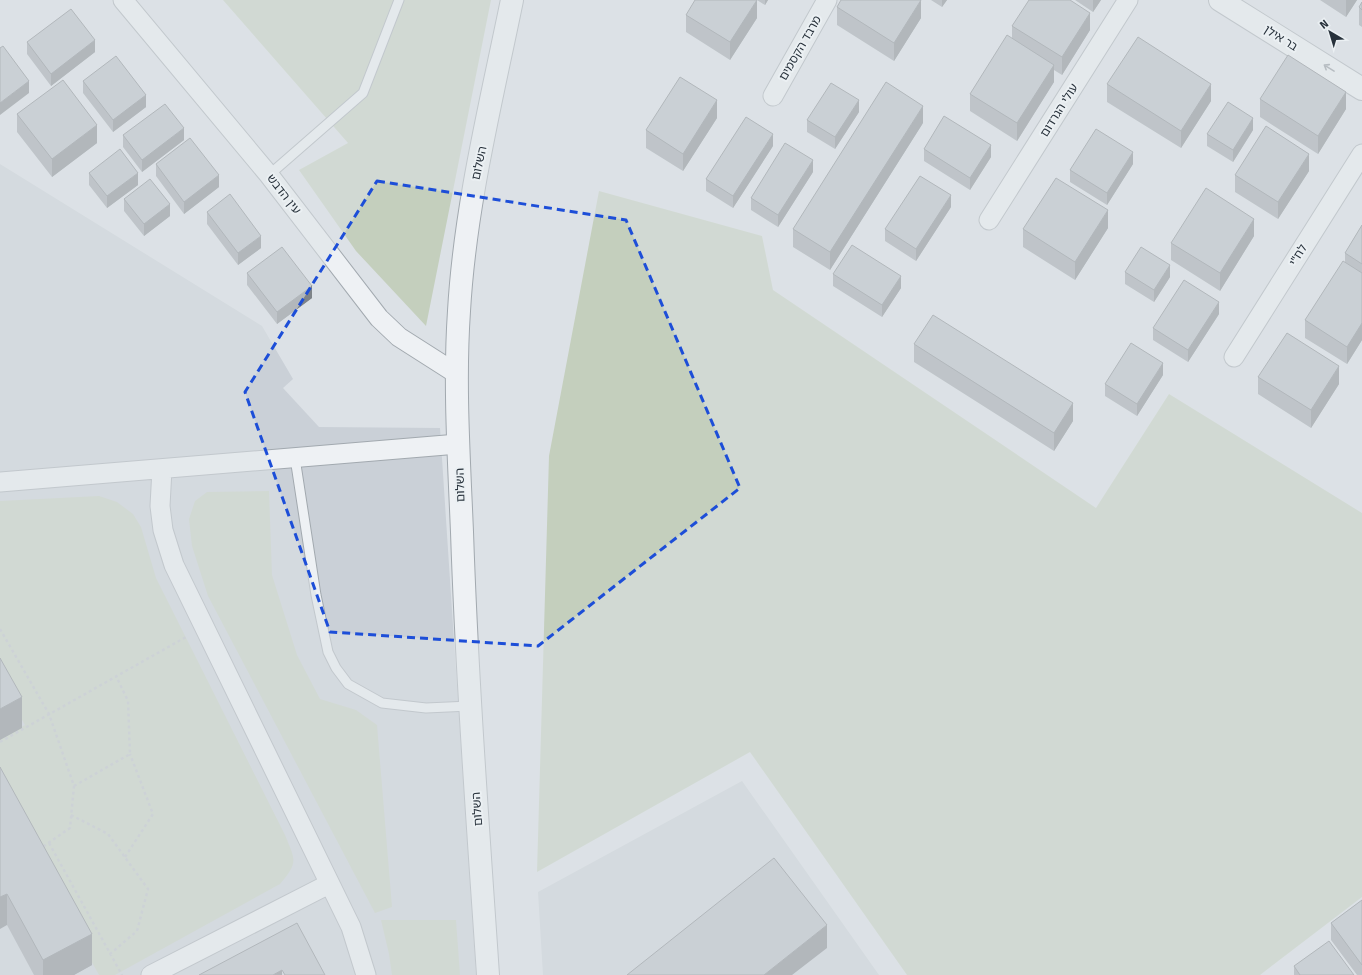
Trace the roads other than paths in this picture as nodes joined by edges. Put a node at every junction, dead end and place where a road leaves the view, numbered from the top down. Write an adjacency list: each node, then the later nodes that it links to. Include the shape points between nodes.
1 (123, 0): 10 (street, עין הדבש)
2 (399, 0): 10 (lane, via 363,93)
3 (512, 0): 13 (street, השלום, via 473,195 458,311)
4 (827, 0): 8 (street, מרבד הקסמים)
5 (1128, 0): 11 (street, עולי הגרדום)
6 (1220, 0): 7 (street, בר אילן, one-way to 6)
7 (1362, 88)
8 (773, 96)
9 (1362, 154): 12 (street, לח"י)
10 (270, 176): 13 (street, עין הדבש, via 379,318 399,337)
11 (989, 220)
12 (1234, 357)
13 (457, 374): 14 (street, השלום)
14 (458, 444): 15 (street); 18 (street, השלום)
15 (295, 458): 16 (street); 18 (lane, via 316,595 328,652 336,668 348,684 382,703 426,708)
16 (162, 468): 17 (street); 19 (street, via 160,506 163,530 174,565)
17 (0, 482)
18 (470, 706): 22 (street, השלום)
19 (329, 884): 20 (street); 21 (street, via 351,928)
20 (151, 975)
21 (366, 975)
22 (488, 975)

